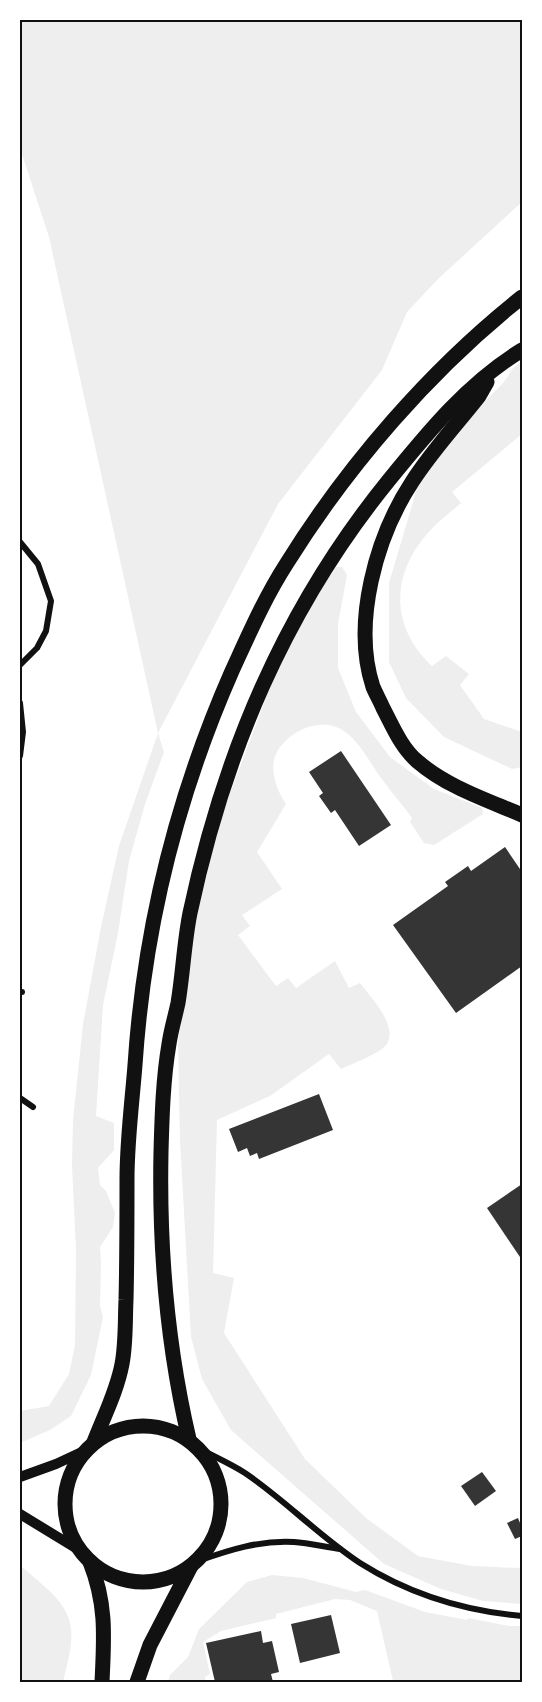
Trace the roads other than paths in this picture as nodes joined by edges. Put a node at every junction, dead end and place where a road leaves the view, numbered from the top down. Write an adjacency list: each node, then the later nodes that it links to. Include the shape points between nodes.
1 (522, 297): 12 (main road, via 403,408 336,492 287,563 253,623 210,720 164,866 151,936 138,1025 128,1163 123,1358 115,1391)
2 (522, 350): 3 (main road)
3 (496, 366): 8 (main road, via 479,396 412,482 392,517 369,594 365,629 374,688 402,745 445,781); 11 (main road, via 412,452 366,509 309,594 252,709 210,829 189,916 178,1003 168,1045 162,1112 160,1214 169,1333 180,1400)
4 (20, 542): 5 (street, via 38,564 51,602 46,631 37,648)
5 (20, 665)
6 (20, 703): 7 (street)
7 (20, 756)
8 (522, 815)
9 (20, 1098): 10 (street)
10 (33, 1107)
11 (195, 1444): 12 (main road, via 172,1430 150,1425 127,1426); 15 (street, via 244,1473); 18 (main road, via 216,1474 222,1510 211,1545)
12 (90, 1446): 13 (street); 16 (main road, via 76,1461 69,1477 64,1506)
13 (20, 1477)
14 (20, 1514): 16 (street)
15 (341, 1549): 18 (street, via 293,1542 266,1543 237,1548); 19 (street, via 381,1575 428,1596 457,1606)
16 (79, 1550): 17 (main road)
17 (90, 1562): 18 (main road, via 107,1574 128,1581 150,1582 174,1576); 20 (main road, via 99,1584 105,1622)
18 (194, 1564): 21 (main road, via 150,1645)
19 (522, 1616)
20 (102, 1683)
21 (137, 1683)

